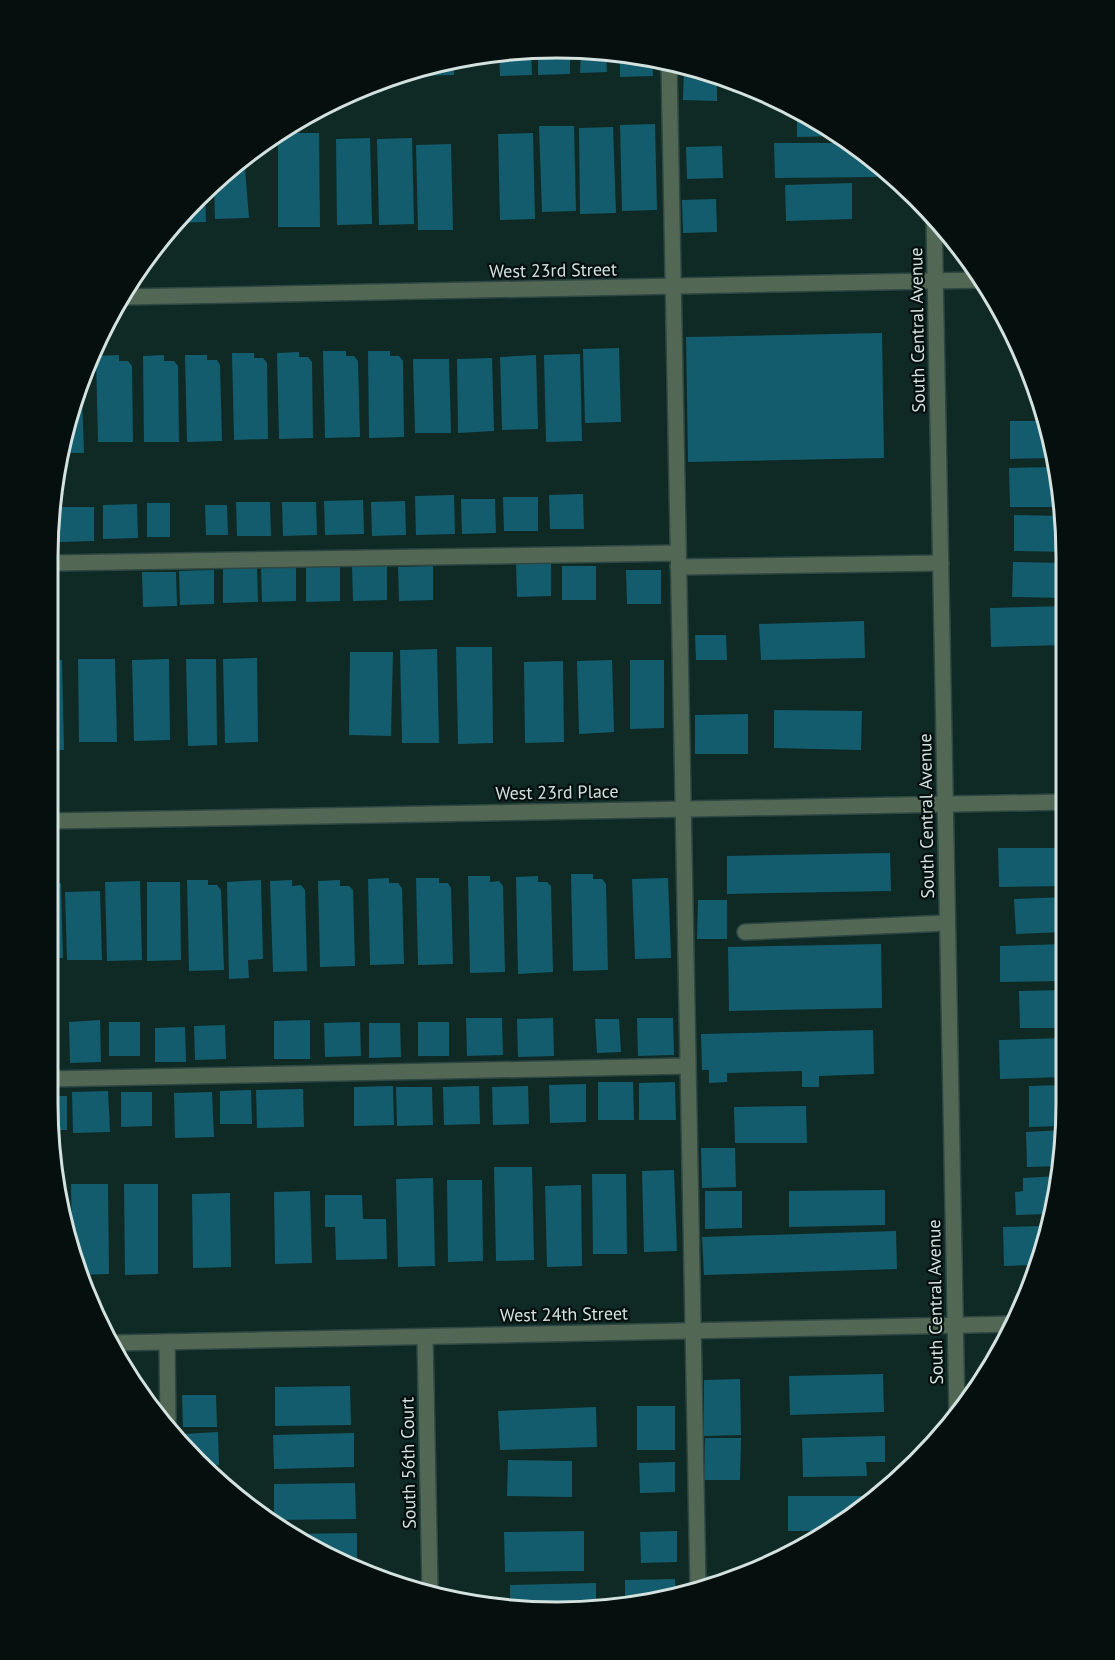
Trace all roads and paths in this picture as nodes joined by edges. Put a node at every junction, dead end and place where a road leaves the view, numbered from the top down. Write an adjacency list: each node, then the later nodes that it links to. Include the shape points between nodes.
1 (669, 72): 5 (street)
2 (934, 230): 4 (street, South Central Avenue)
3 (972, 280): 4 (street, West 23rd Street)
4 (935, 282): 5 (street, West 23rd Street); 9 (street, South Central Avenue)
5 (673, 287): 6 (street, West 23rd Street); 7 (street)
6 (132, 297)
7 (678, 560): 8 (street); 9 (street); 12 (street)
8 (58, 563)
9 (941, 563): 11 (street, South Central Avenue)
10 (1056, 802): 11 (street, West 23rd Place)
11 (945, 804): 12 (street, West 23rd Place); 14 (street, South Central Avenue)
12 (683, 809): 13 (street, West 23rd Place); 16 (street)
13 (58, 821)
14 (947, 923): 15 (street); 19 (street, South Central Avenue)
15 (745, 932)
16 (688, 1066): 17 (street); 20 (street)
17 (58, 1079)
18 (1004, 1324): 19 (street, West 24th Street)
19 (955, 1325): 20 (street, West 24th Street); 24 (street, South Central Avenue)
20 (693, 1331): 21 (street, West 24th Street); 26 (street)
21 (424, 1337): 22 (street, West 24th Street); 27 (street, South 56th Court)
22 (166, 1342): 23 (street, West 24th Street); 25 (street)
23 (120, 1343)
24 (957, 1401)
25 (168, 1414)
26 (698, 1581)
27 (430, 1584)

